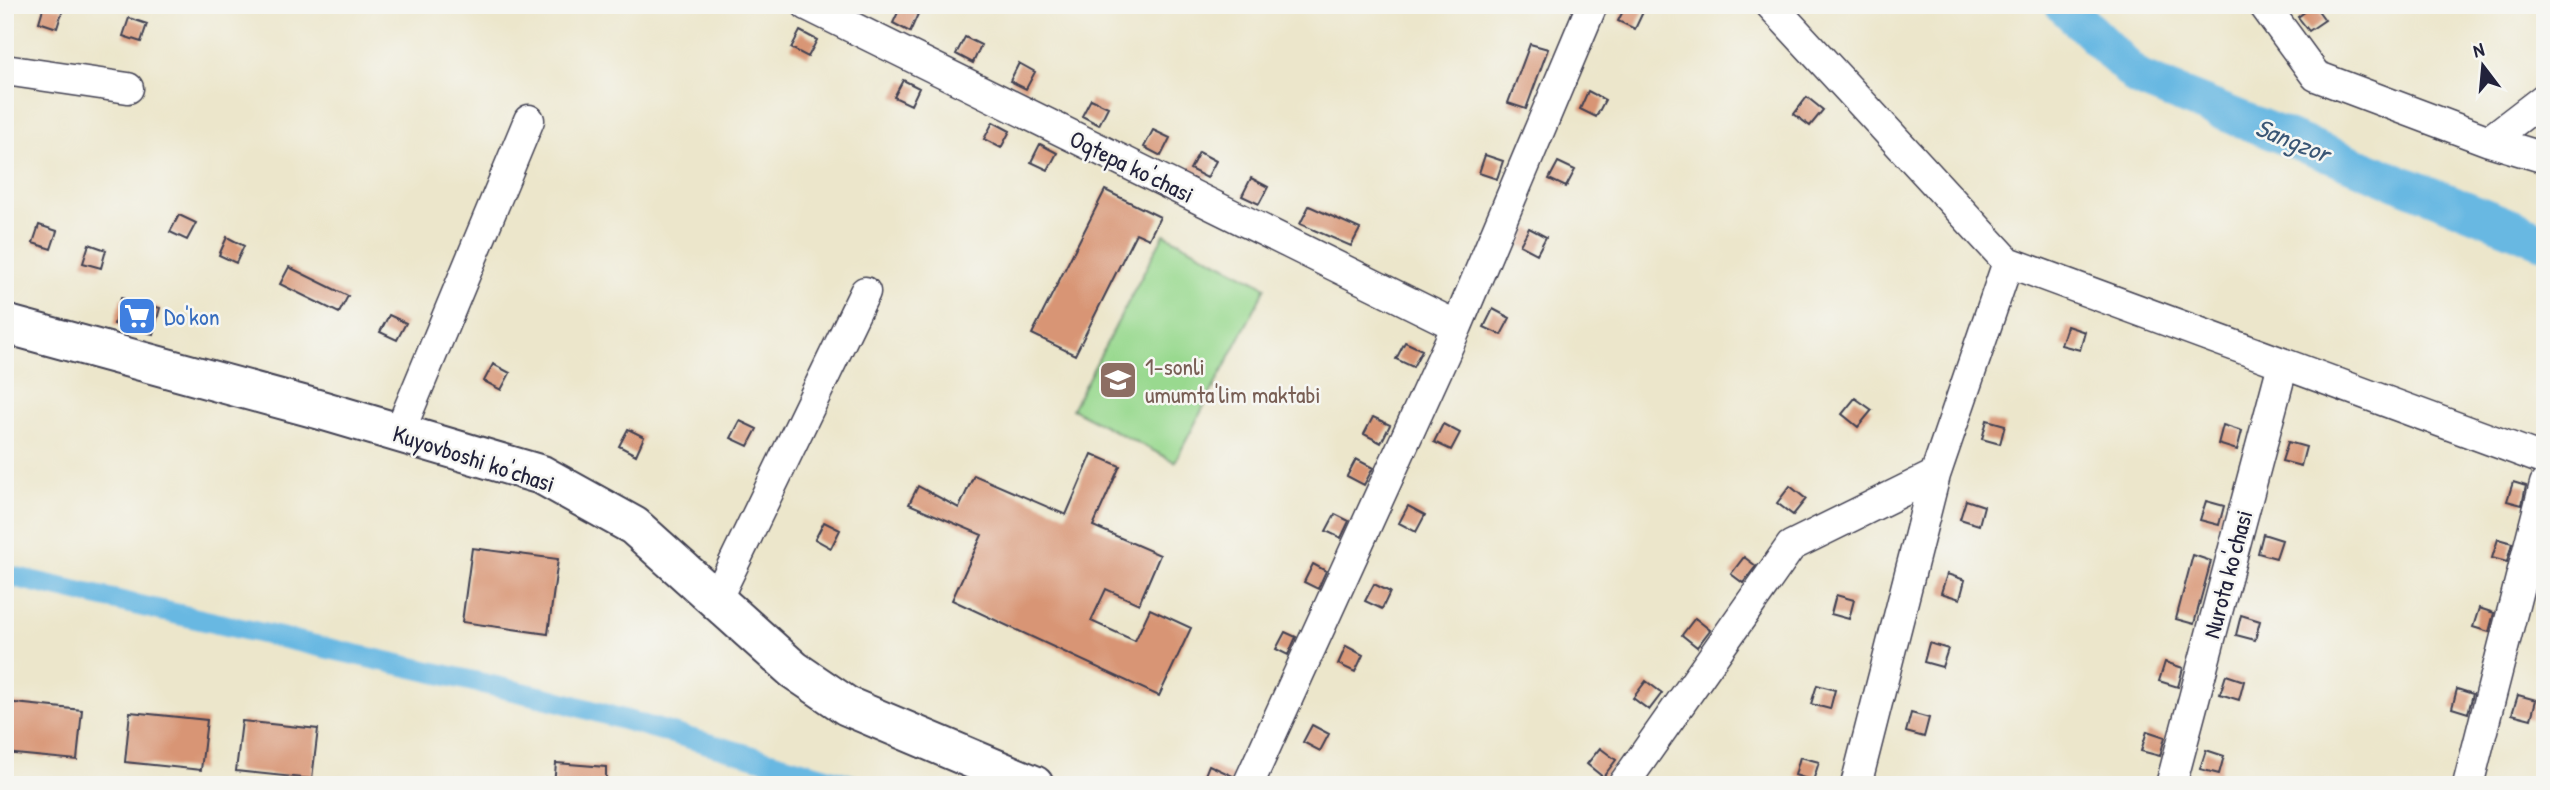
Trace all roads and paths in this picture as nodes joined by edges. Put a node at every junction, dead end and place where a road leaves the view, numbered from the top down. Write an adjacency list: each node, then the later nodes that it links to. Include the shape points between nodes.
1 (807, 5): 14 (street, Oqtepa ko'chasi)
2 (1592, 5): 14 (street)
3 (1771, 5): 11 (street)
4 (2264, 5): 9 (street, via 2316,76)
5 (5, 70): 6 (street)
6 (128, 88)
7 (2545, 98): 9 (street)
8 (529, 120): 16 (street)
9 (2489, 141): 10 (street)
10 (2545, 158)
11 (2008, 262): 15 (street); 18 (street)
12 (865, 292): 20 (street)
13 (5, 324): 16 (main road, Kuyovboshi ko'chasi)
14 (1457, 326): 22 (street)
15 (2283, 364): 17 (street); 25 (street, Nurota ko'chasi)
16 (400, 433): 20 (main road, Kuyovboshi ko'chasi, via 542,475 634,526)
17 (2545, 460)
18 (1935, 475): 23 (street, via 1791,546); 24 (street)
19 (2545, 484): 26 (street)
20 (716, 600): 21 (main road, Kuyovboshi ko'chasi, via 794,670 847,706)
21 (1034, 785)
22 (1248, 785)
23 (1623, 785)
24 (1856, 785)
25 (2172, 785)
26 (2468, 785)

